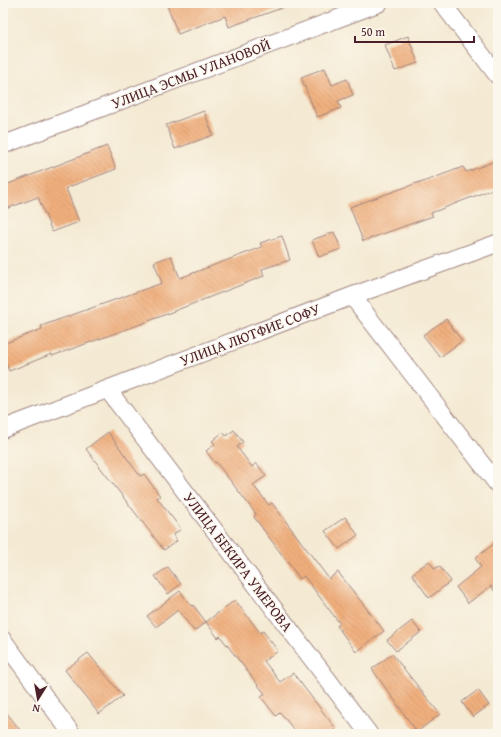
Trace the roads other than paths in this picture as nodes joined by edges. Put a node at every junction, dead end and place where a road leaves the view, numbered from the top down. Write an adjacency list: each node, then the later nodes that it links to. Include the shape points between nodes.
1 (379, 3): 4 (street, УЛИЦА ЭСМЫ УЛАНОВОЙ)
2 (442, 3): 3 (street)
3 (498, 76)
4 (3, 145)
5 (498, 243): 6 (street, УЛИЦА ЛЮТФИЕ СОФУ)
6 (352, 296): 7 (street, УЛИЦА ЛЮТФИЕ СОФУ); 9 (street)
7 (108, 390): 8 (street, УЛИЦА ЛЮТФИЕ СОФУ); 12 (street, УЛИЦА БЕКИРА УМЕРОВА)
8 (3, 429)
9 (498, 485)
10 (3, 640): 11 (street)
11 (72, 734)
12 (369, 734)

